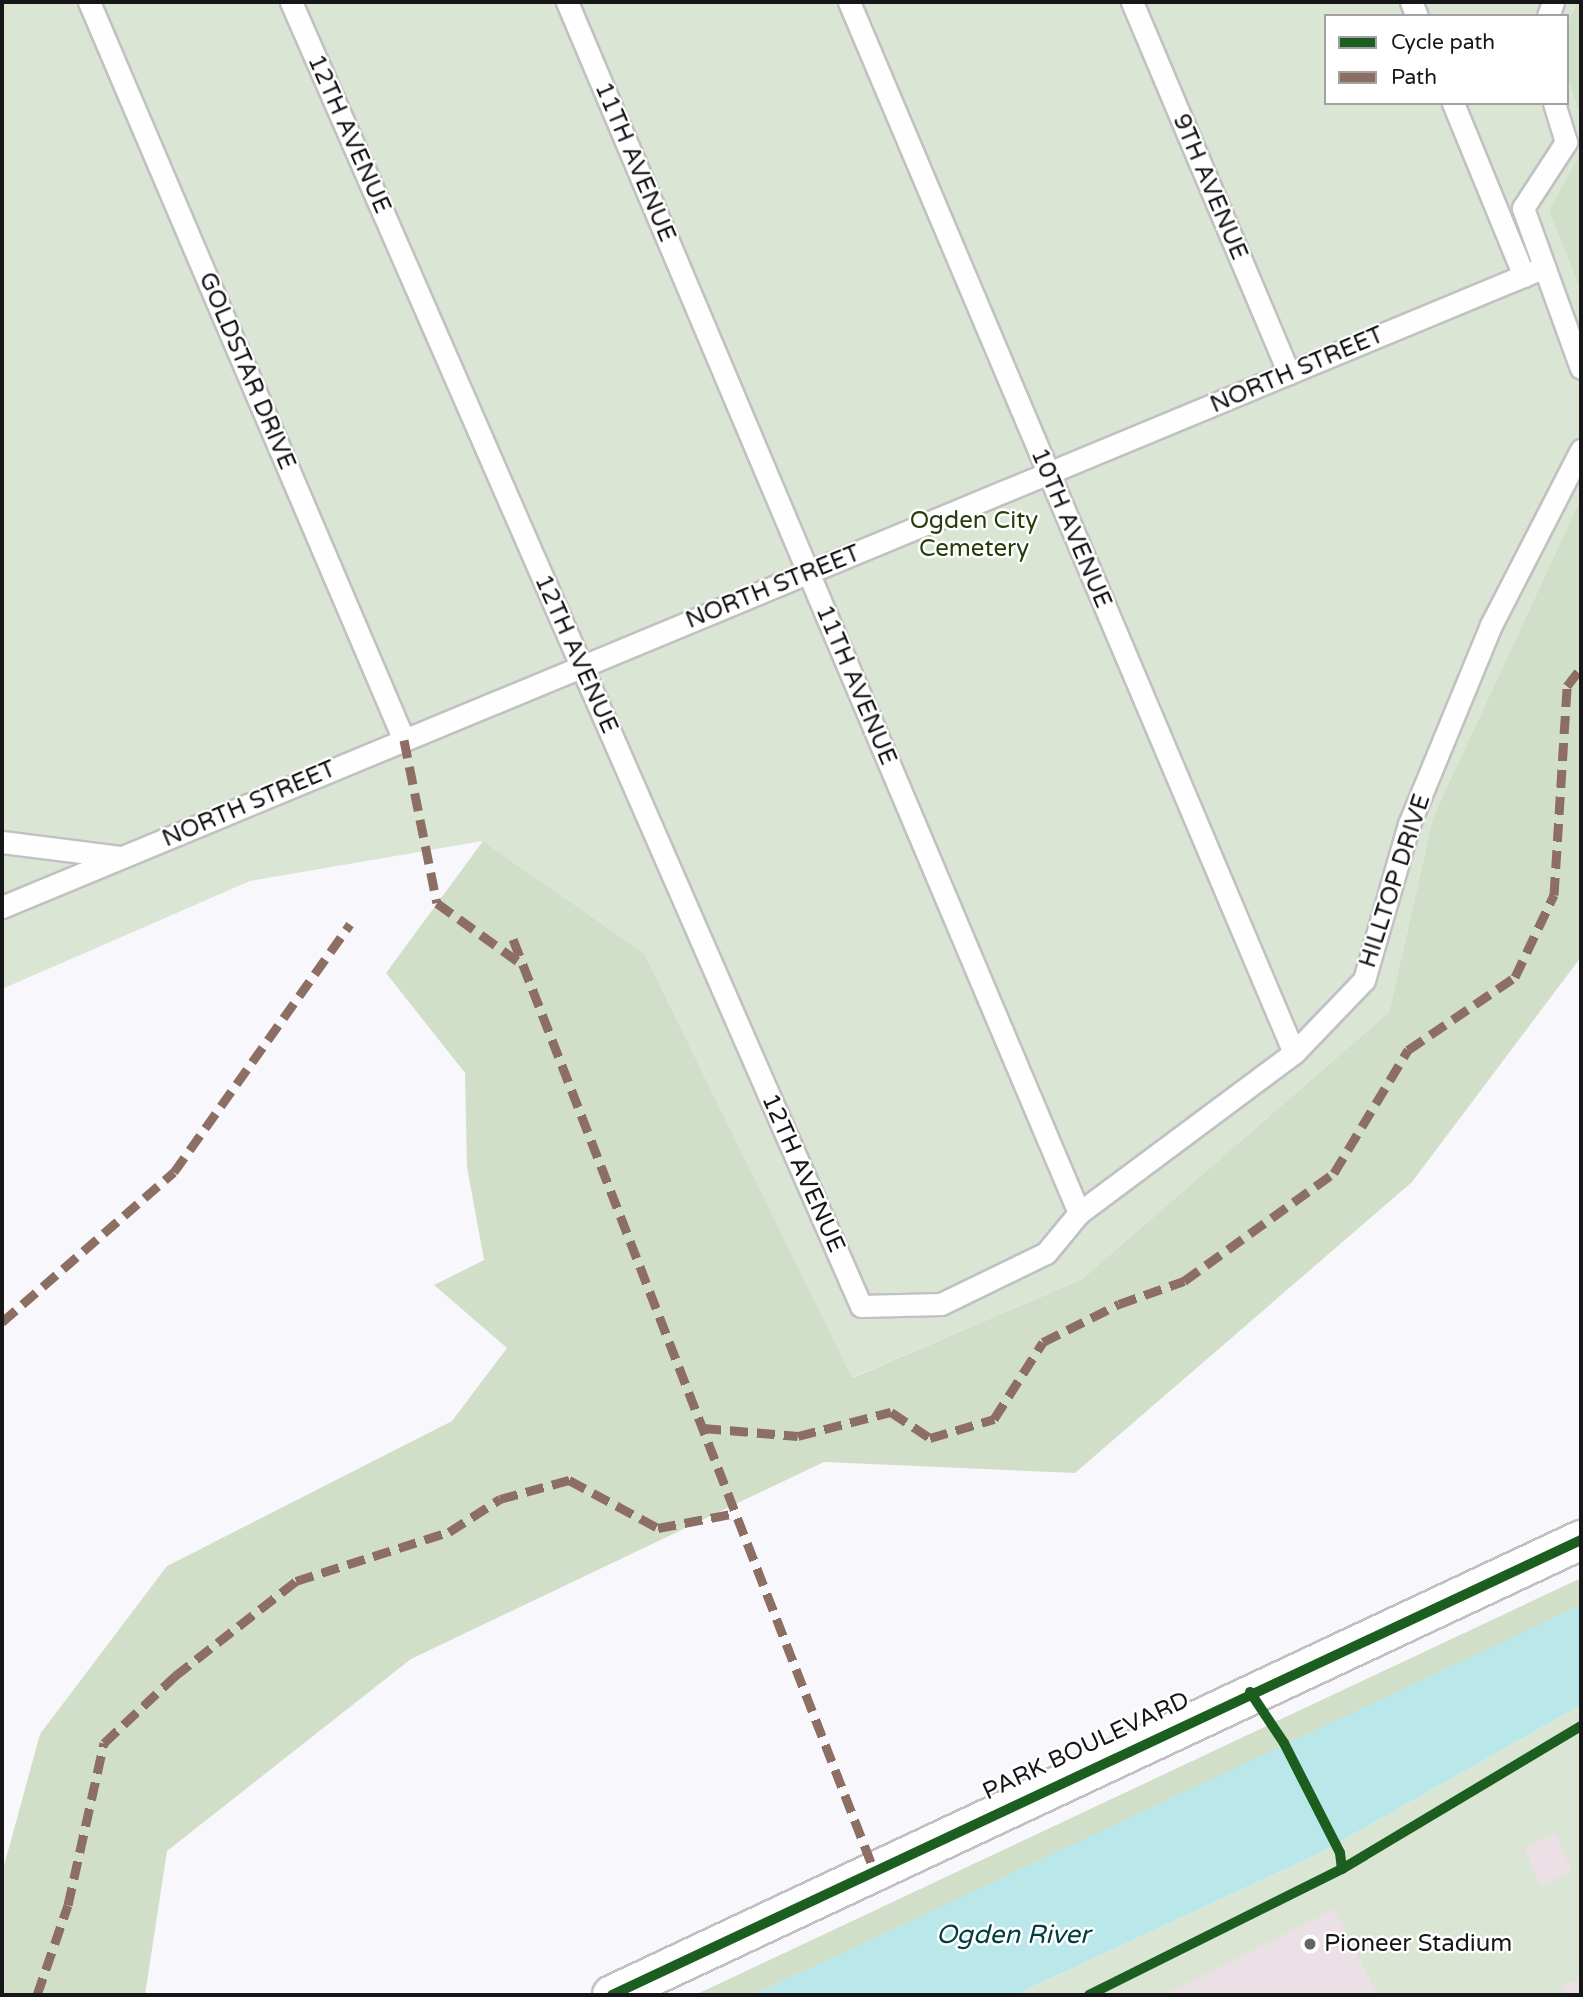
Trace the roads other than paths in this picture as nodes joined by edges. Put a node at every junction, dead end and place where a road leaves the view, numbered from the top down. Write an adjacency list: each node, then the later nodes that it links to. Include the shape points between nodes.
1 (89, 2): 16 (lane, GOLDSTAR DRIVE)
2 (292, 2): 15 (lane, 12TH AVENUE)
3 (567, 2): 14 (lane, 11TH AVENUE)
4 (849, 2): 13 (lane, 10TH AVENUE)
5 (1132, 2): 11 (lane, 9TH AVENUE)
6 (1454, 105): 9 (lane)
7 (1555, 105): 8 (lane, via 1566,142 1523,208)
8 (1545, 267): 9 (lane, NORTH STREET); 10 (lane)
9 (1524, 276): 11 (lane, NORTH STREET)
10 (1581, 368)
11 (1289, 373): 13 (lane, NORTH STREET)
12 (1581, 450): 20 (lane, HILLTOP DRIVE, via 1492,625 1414,811 1364,979)
13 (1048, 473): 14 (lane, NORTH STREET); 20 (lane, 10TH AVENUE)
14 (808, 573): 15 (lane, NORTH STREET); 21 (lane, 11TH AVENUE)
15 (581, 666): 16 (lane, NORTH STREET); 22 (lane, 12TH AVENUE)
16 (404, 740): 18 (lane, NORTH STREET)
17 (2, 842): 18 (lane)
18 (122, 857): 19 (lane, NORTH STREET)
19 (2, 907)
20 (1294, 1053): 21 (lane, HILLTOP DRIVE)
21 (1079, 1213): 22 (lane, HILLTOP DRIVE, via 1046,1252 941,1304)
22 (861, 1306)
23 (1581, 1540): 24 (street, PARK BOULEVARD)
24 (612, 1995)

